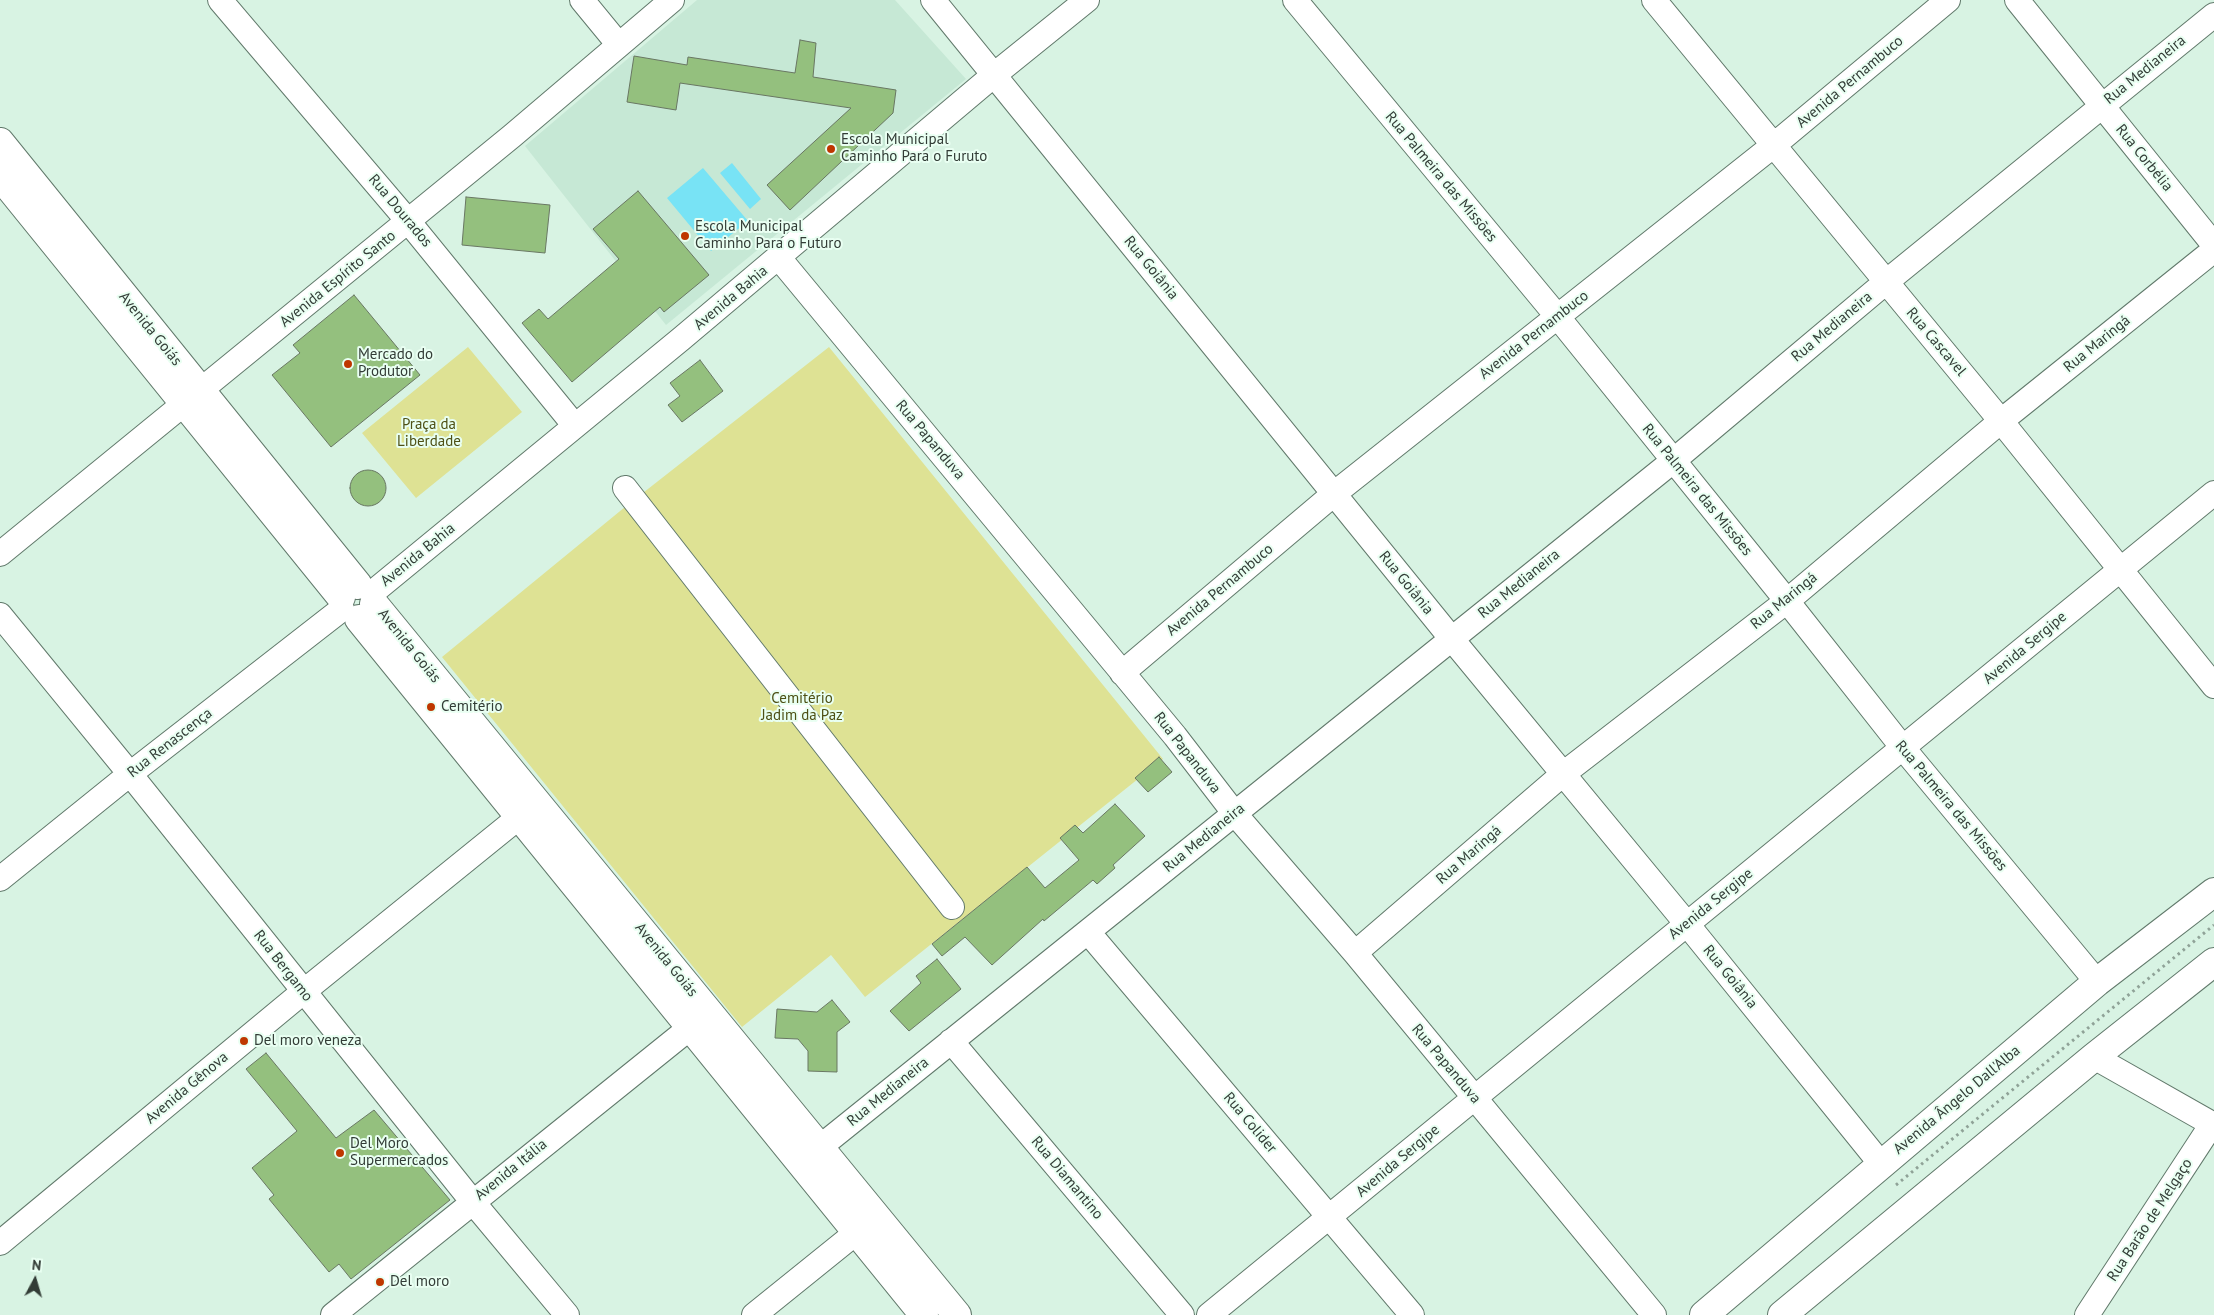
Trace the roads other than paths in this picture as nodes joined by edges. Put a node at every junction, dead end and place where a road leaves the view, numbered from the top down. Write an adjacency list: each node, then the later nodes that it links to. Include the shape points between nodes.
1 (220, 0): 17 (street, Rua Dourados)
2 (582, 0): 11 (street)
3 (672, 0): 11 (street, Avenida Espírito Santo)
4 (933, 0): 12 (street, Rua Goiânia)
5 (1087, 0): 12 (street, Avenida Bahia)
6 (1295, 0): 22 (street, Rua Palmeira das Missões)
7 (1654, 0): 15 (street, Rua Cascavel)
8 (1948, 0): 15 (street, Avenida Pernambuco)
9 (2017, 0): 13 (street, Rua Corbélia)
10 (2214, 15): 13 (street, Rua Medianeira)
11 (619, 45): 17 (street, Avenida Espírito Santo)
12 (994, 75): 20 (street, Avenida Bahia); 28 (street, Rua Goiânia)
13 (2101, 105): 18 (street, Rua Corbélia); 21 (street, Rua Medianeira)
14 (0, 142): 23 (main road, Avenida Goiás)
15 (1774, 145): 21 (street, Rua Cascavel); 22 (street, Avenida Pernambuco)
16 (3, 185): 23 (main road, Avenida Goiás)
17 (408, 221): 23 (street, Avenida Espírito Santo); 25 (street, Rua Dourados)
18 (2214, 245)
19 (2214, 250): 24 (street, Rua Maringá)
20 (779, 258): 25 (street, Avenida Bahia); 36 (street, Rua Papanduva)
21 (1886, 282): 24 (street, Rua Cascavel); 26 (street, Rua Medianeira)
22 (1557, 316): 26 (street, Rua Palmeira das Missões); 28 (street, Avenida Pernambuco)
23 (194, 397): 30 (street, Avenida Espírito Santo); 32 (main road, Avenida Goiás)
24 (2001, 421): 31 (street, Rua Cascavel); 33 (street, Rua Maringá)
25 (575, 426): 32 (street, Avenida Bahia)
26 (1673, 461): 33 (street, Rua Palmeira das Missões); 35 (street, Rua Medianeira)
27 (625, 488): 45 (street)
28 (1335, 493): 35 (street, Rua Goiânia); 36 (street, Avenida Pernambuco)
29 (2214, 493): 31 (street, Avenida Sergipe)
30 (0, 554)
31 (2119, 570): 37 (street, Rua Cascavel); 38 (street, Avenida Sergipe)
32 (358, 601): 39 (street, Rua Renascença); 41 (main road, Avenida Goiás)
33 (1786, 601): 38 (street, Rua Palmeira das Missões); 40 (street, Rua Maringá)
34 (0, 615): 39 (street, Rua Bergamo)
35 (1451, 638): 40 (street, Rua Goiânia); 42 (street, Rua Medianeira)
36 (1122, 673): 42 (street, Rua Papanduva)
37 (2214, 686)
38 (1903, 748): 46 (street, Avenida Sergipe); 50 (street, Rua Palmeira das Missões)
39 (130, 774): 43 (street, Rua Renascença); 51 (street, Rua Bergamo)
40 (1563, 774): 46 (street, Rua Goiânia); 48 (street, Rua Maringá)
41 (528, 810): 51 (street, Avenida Gênova); 52 (main road, Avenida Goiás); 57 (main road, Avenida Goiás)
42 (1234, 814): 47 (street, Rua Medianeira); 48 (street, Rua Papanduva)
43 (0, 879)
44 (2214, 892): 50 (main road, Avenida Ângelo Dall'Alba)
45 (952, 907)
46 (1686, 924): 55 (street, Avenida Sergipe); 58 (street, Rua Goiânia)
47 (1088, 932): 53 (street, Rua Medianeira); 60 (street, Rua Colider)
48 (1354, 953): 55 (street, Rua Papanduva)
49 (2214, 962): 54 (main road)
50 (2097, 982): 58 (main road, Avenida Ângelo Dall'Alba)
51 (303, 992): 59 (street, Rua Bergamo); 62 (street, Avenida Gênova)
52 (691, 1028): 59 (street, Avenida Itália); 61 (main road, Avenida Goiás)
53 (951, 1041): 57 (street, Rua Medianeira); 68 (street, Rua Diamantino)
54 (2094, 1057): 56 (street); 73 (main road)
55 (1474, 1097): 60 (street, Avenida Sergipe); 71 (street, Rua Papanduva)
56 (2213, 1125): 74 (street, Rua Barão de Melgaço)
57 (820, 1147): 67 (main road, Avenida Goiás)
58 (1881, 1164): 72 (main road, Avenida Ângelo Dall'Alba)
59 (472, 1202): 63 (street, Avenida Itália); 64 (street, Rua Bergamo)
60 (1330, 1217): 69 (street, Avenida Sergipe); 70 (street, Rua Colider)
61 (857, 1232): 65 (street); 66 (main road, Avenida Goiás)
62 (0, 1243)
63 (333, 1315)
64 (567, 1315)
65 (754, 1315)
66 (924, 1315)
67 (957, 1315)
68 (1182, 1315)
69 (1209, 1315)
70 (1412, 1315)
71 (1654, 1315)
72 (1704, 1315)
73 (1782, 1315)
74 (2088, 1315)

